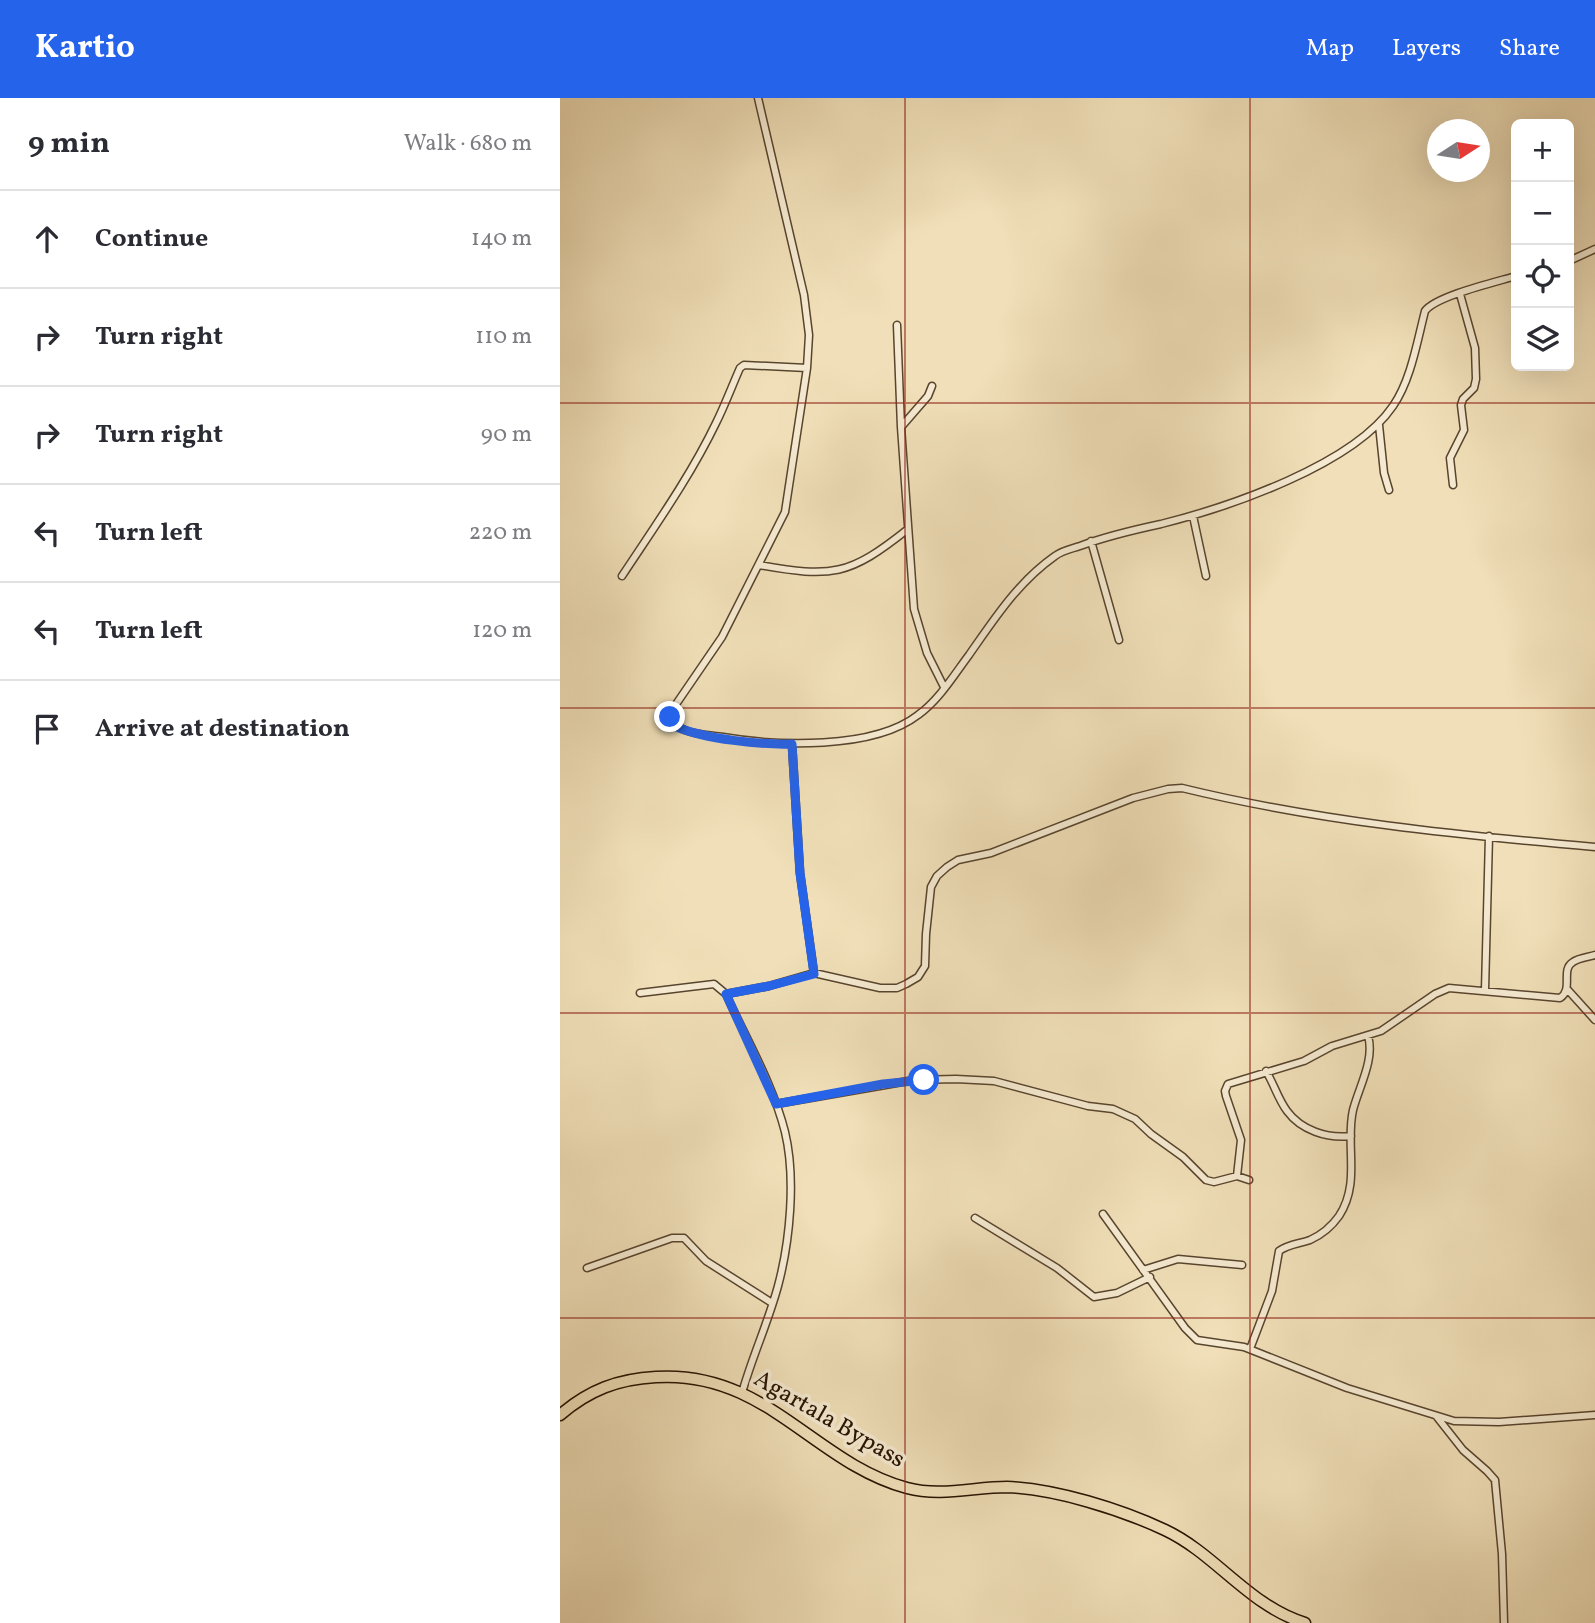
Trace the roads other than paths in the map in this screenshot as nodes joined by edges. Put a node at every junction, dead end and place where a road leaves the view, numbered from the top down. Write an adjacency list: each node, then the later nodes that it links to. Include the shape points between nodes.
1 (758, 98): 7 (street, via 804,295)
2 (1595, 249): 3 (street)
3 (1574, 259)
4 (1511, 278): 5 (street)
5 (1460, 294): 9 (street, via 1435,302 1425,311 1398,397); 11 (street, via 1475,348 1476,379 1461,405 1464,430 1450,458)
6 (897, 325): 10 (street)
7 (807, 368): 16 (street, via 787,505); 17 (street, via 740,368 689,473)
8 (932, 386): 10 (street)
9 (1380, 425): 12 (street); 13 (street, via 1306,473)
10 (901, 427): 14 (street)
11 (1452, 485)
12 (1389, 490)
13 (1192, 516): 15 (street); 18 (street)
14 (908, 529): 16 (street, via 874,554 841,570 805,572); 20 (street, via 914,609 927,653)
15 (1091, 541): 19 (street); 20 (street, via 1057,555 1019,587)
16 (759, 565): 21 (street, via 711,656 673,705 670,717 677,727 700,734)
17 (622, 576)
18 (1206, 576)
19 (1119, 640)
20 (944, 687): 21 (street, via 918,715 886,732)
21 (792, 744): 25 (street, via 800,873)
22 (1489, 836): 23 (street); 25 (street, via 1380,824 1168,789 947,867 931,887 925,967 906,985 880,988); 27 (street)
23 (1595, 847)
24 (1595, 955): 26 (street, via 1572,962)
25 (814, 974): 29 (street)
26 (1567, 989): 27 (street, via 1553,999); 30 (street)
27 (1485, 990): 31 (street, via 1442,990)
28 (640, 993): 29 (street, via 714,984)
29 (726, 994): 33 (street)
30 (1595, 1020)
31 (1368, 1037): 32 (street); 34 (street, via 1370,1054 1353,1110)
32 (1266, 1072): 34 (street, via 1295,1121 1331,1136); 35 (street, via 1231,1082 1225,1091 1241,1140)
33 (776, 1104): 35 (street, via 914,1080 994,1081 1113,1109 1144,1126 1206,1180); 43 (street, via 788,1151 789,1206 783,1266)
34 (1351, 1136): 44 (street, via 1352,1179 1346,1202 1326,1229 1279,1251 1272,1291)
35 (1237, 1176): 36 (street)
36 (1249, 1180)
37 (1103, 1214): 41 (street)
38 (975, 1218): 42 (street, via 1057,1268 1094,1297 1117,1293)
39 (1242, 1265): 41 (street, via 1178,1259)
40 (587, 1268): 43 (street, via 672,1238 684,1238 706,1261)
41 (1143, 1270): 42 (street)
42 (1150, 1278): 44 (street, via 1195,1338)
43 (772, 1303): 45 (street)
44 (1250, 1349): 48 (street)
45 (742, 1393): 46 (highway, Agartala Bypass, via 688,1377 642,1378 594,1390); 49 (highway, Agartala Bypass, via 864,1471 893,1484 942,1492 1038,1491 1150,1523 1192,1546 1271,1608)
46 (560, 1415)
47 (1595, 1415): 48 (street, via 1473,1422)
48 (1437, 1418): 50 (street, via 1495,1480)
49 (1305, 1623)
50 (1504, 1623)

